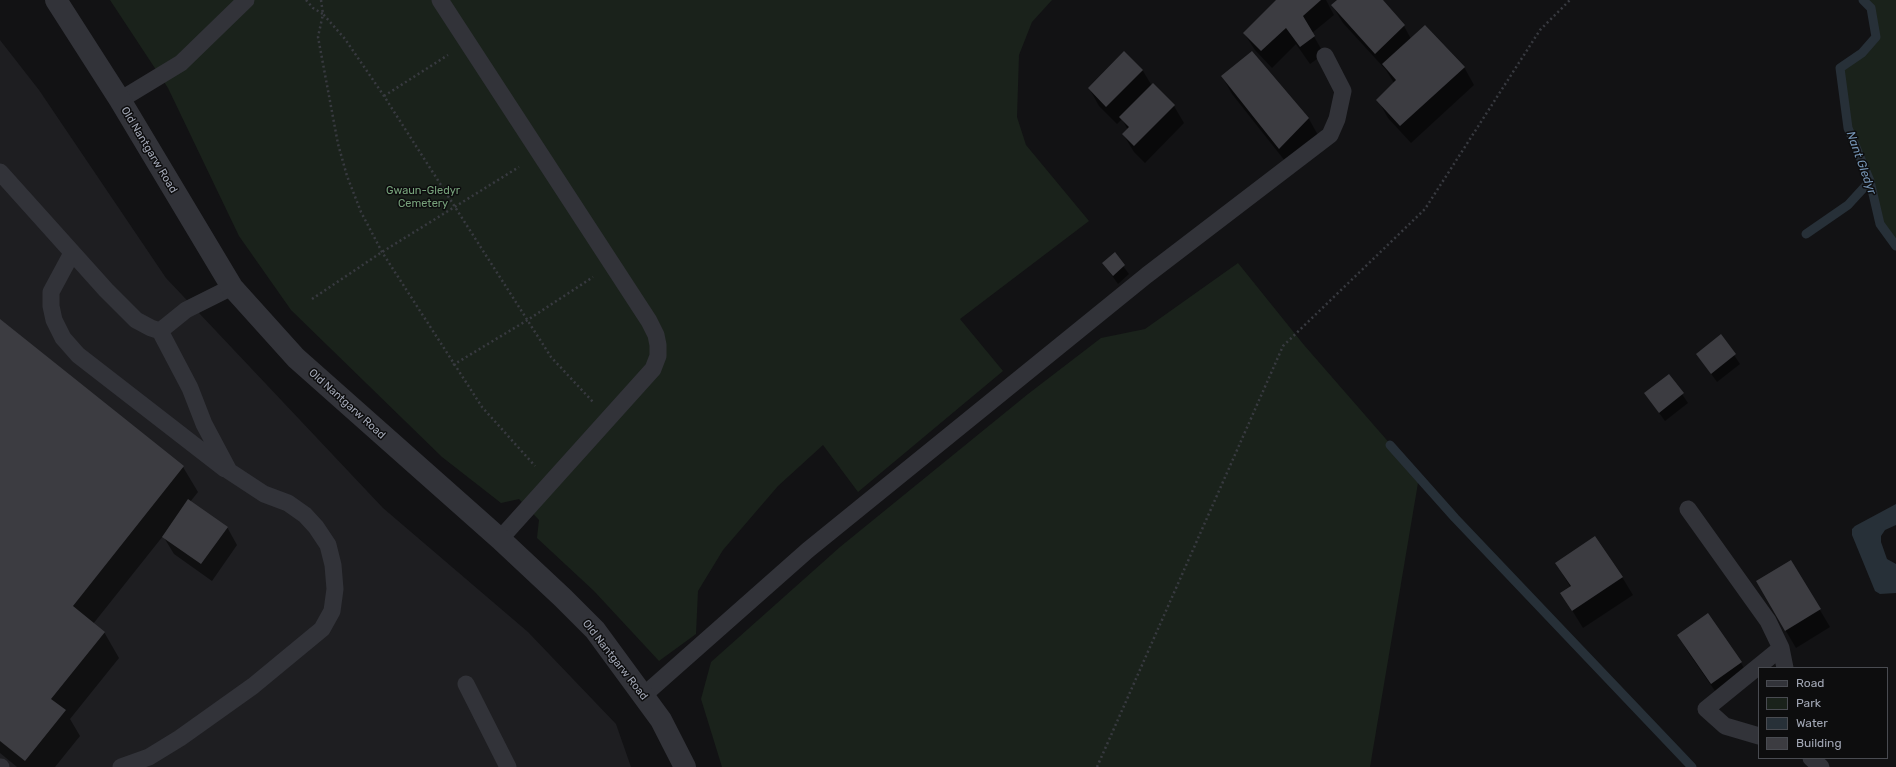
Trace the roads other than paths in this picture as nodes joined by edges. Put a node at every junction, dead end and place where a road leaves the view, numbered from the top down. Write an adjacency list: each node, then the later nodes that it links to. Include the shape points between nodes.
1 (56, 0): 5 (street, Old Nantgarw Road)
2 (246, 0): 5 (lane, via 181,63)
3 (440, 0): 12 (lane, via 649,321 658,345 658,356 653,369)
4 (1325, 56): 16 (lane, via 1343,91 1337,119 1330,135 1147,275 808,550)
5 (120, 100): 8 (street, Old Nantgarw Road)
6 (0, 172): 7 (lane)
7 (72, 252): 9 (lane, via 136,320); 10 (lane, via 51,292 54,320 63,338 78,355)
8 (232, 287): 9 (lane, via 186,310); 12 (street, Old Nantgarw Road, via 296,358)
9 (160, 331): 10 (lane, via 190,388 204,424)
10 (228, 471): 19 (lane, via 264,494 288,503 316,527 328,545 333,565 335,589 332,611 322,629 253,686 180,738 149,757)
11 (1688, 509): 13 (lane, via 1768,621)
12 (500, 540): 16 (street, Old Nantgarw Road, via 595,630)
13 (1781, 648): 14 (lane); 17 (lane, via 1706,709 1725,726)
14 (1785, 667)
15 (466, 684): 20 (lane)
16 (644, 695): 21 (street, Old Nantgarw Road, via 661,720)
17 (1758, 736)
18 (1812, 759): 22 (lane)
19 (121, 767)
20 (508, 767)
21 (685, 767)
22 (1821, 767)

